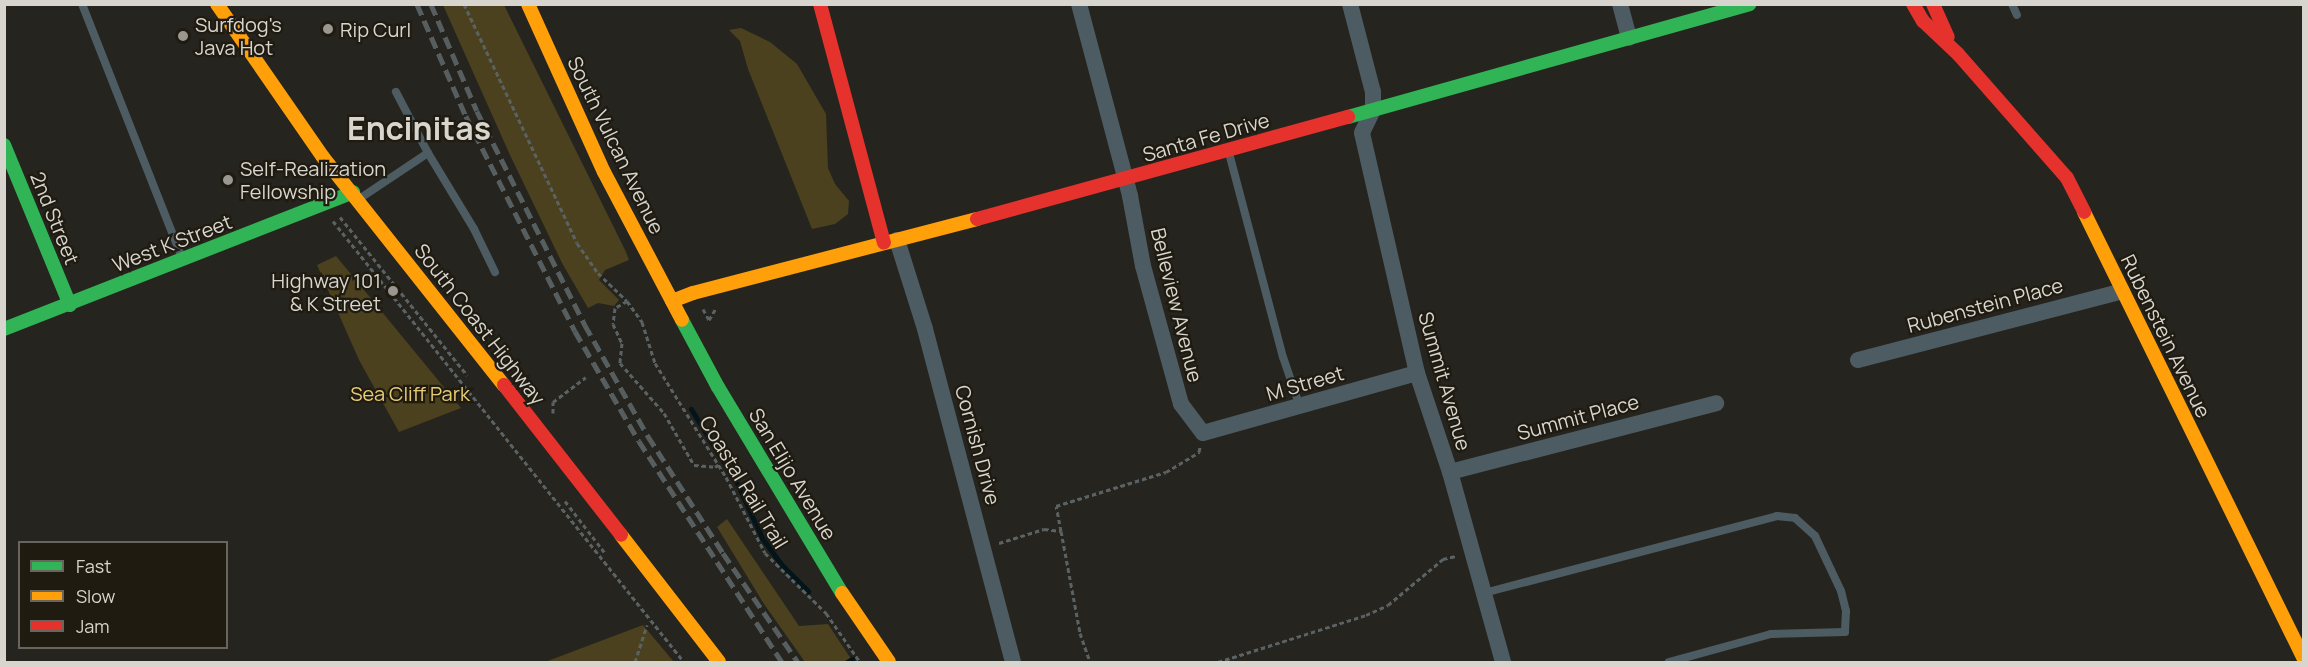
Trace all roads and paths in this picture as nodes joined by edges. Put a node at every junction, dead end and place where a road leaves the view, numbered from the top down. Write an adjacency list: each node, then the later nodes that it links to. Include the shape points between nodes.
1 (82, 4): 26 (lane)
2 (217, 4): 22 (main road, South Coast Highway, via 323,157)
3 (464, 4): 30 (path, Coastal Rail Trail, via 577,243 598,273)
4 (528, 4): 29 (main road, South Vulcan Avenue, via 604,172)
5 (820, 4): 25 (main road, Cornish Drive)
6 (1079, 4): 21 (street, Belleview Avenue)
7 (1350, 4): 17 (street, via 1373,92)
8 (1620, 4): 14 (street)
9 (1749, 4): 14 (main road, Santa Fe Drive)
10 (1913, 4): 15 (main road, Rubenstein Avenue, via 1923,21)
11 (1933, 4): 15 (main road, Rubenstein Avenue)
12 (2012, 4): 13 (lane)
13 (2017, 15)
14 (1629, 38): 17 (main road, Santa Fe Drive)
15 (1958, 54): 28 (main road, Rubenstein Avenue, via 2067,178)
16 (396, 92): 20 (lane)
17 (1373, 110): 19 (main road, Santa Fe Drive); 34 (street, Summit Avenue, via 1362,134)
18 (4, 145): 31 (main road, 2nd Street)
19 (1228, 151): 21 (main road, Santa Fe Drive); 38 (lane)
20 (428, 153): 22 (lane); 27 (lane)
21 (1125, 180): 25 (main road, Santa Fe Drive); 40 (street, Belleview Avenue, via 1143,266 1181,404)
22 (356, 196): 23 (main road, West K Street); 51 (main road, South Coast Highway)
23 (317, 207): 26 (main road, West K Street); 36 (path, via 327,208 343,220)
24 (326, 220): 50 (path, via 333,220)
25 (891, 241): 29 (main road, Santa Fe Drive); 44 (street, Cornish Drive, via 925,329)
26 (182, 259): 31 (main road, West K Street)
27 (495, 272)
28 (2122, 291): 33 (street, Rubenstein Place); 48 (main road, Rubenstein Avenue)
29 (672, 301): 53 (main road, San Elijo Avenue, via 763,464)
30 (627, 302): 41 (path, Coastal Rail Trail, via 642,322 655,363); 41 (path, via 615,308 613,324 622,343 620,363 664,413 694,465)
31 (69, 305): 32 (main road, West K Street)
32 (4, 329)
33 (1858, 360)
34 (1417, 374): 38 (street, M Street); 42 (street, Summit Avenue)
35 (586, 377): 39 (path, via 553,402)
36 (470, 378)
37 (1716, 403): 42 (street, Summit Place)
38 (1300, 407): 40 (street, M Street)
39 (553, 413)
40 (1203, 433): 43 (path, via 1199,452 1166,472 1056,506)
41 (718, 465): 52 (path, Coastal Rail Trail, via 765,553 826,613)
42 (1450, 472): 45 (street, Summit Avenue)
43 (1061, 531): 44 (path, via 1044,529); 55 (path, via 1080,633)
44 (983, 550): 54 (street, Cornish Drive)
45 (1473, 551): 46 (street, Summit Avenue); 56 (path, via 1443,559 1388,605 1366,615)
46 (1484, 593): 57 (street, Summit Avenue); 58 (lane, via 1777,516 1795,518 1815,536 1841,591 1846,611 1845,632 1771,634)
47 (647, 625): 49 (path)
48 (2304, 659)
49 (635, 663)
50 (684, 663)
51 (719, 663)
52 (860, 663)
53 (889, 663)
54 (1013, 663)
55 (1090, 663)
56 (1218, 663)
57 (1503, 663)
58 (1669, 663)

